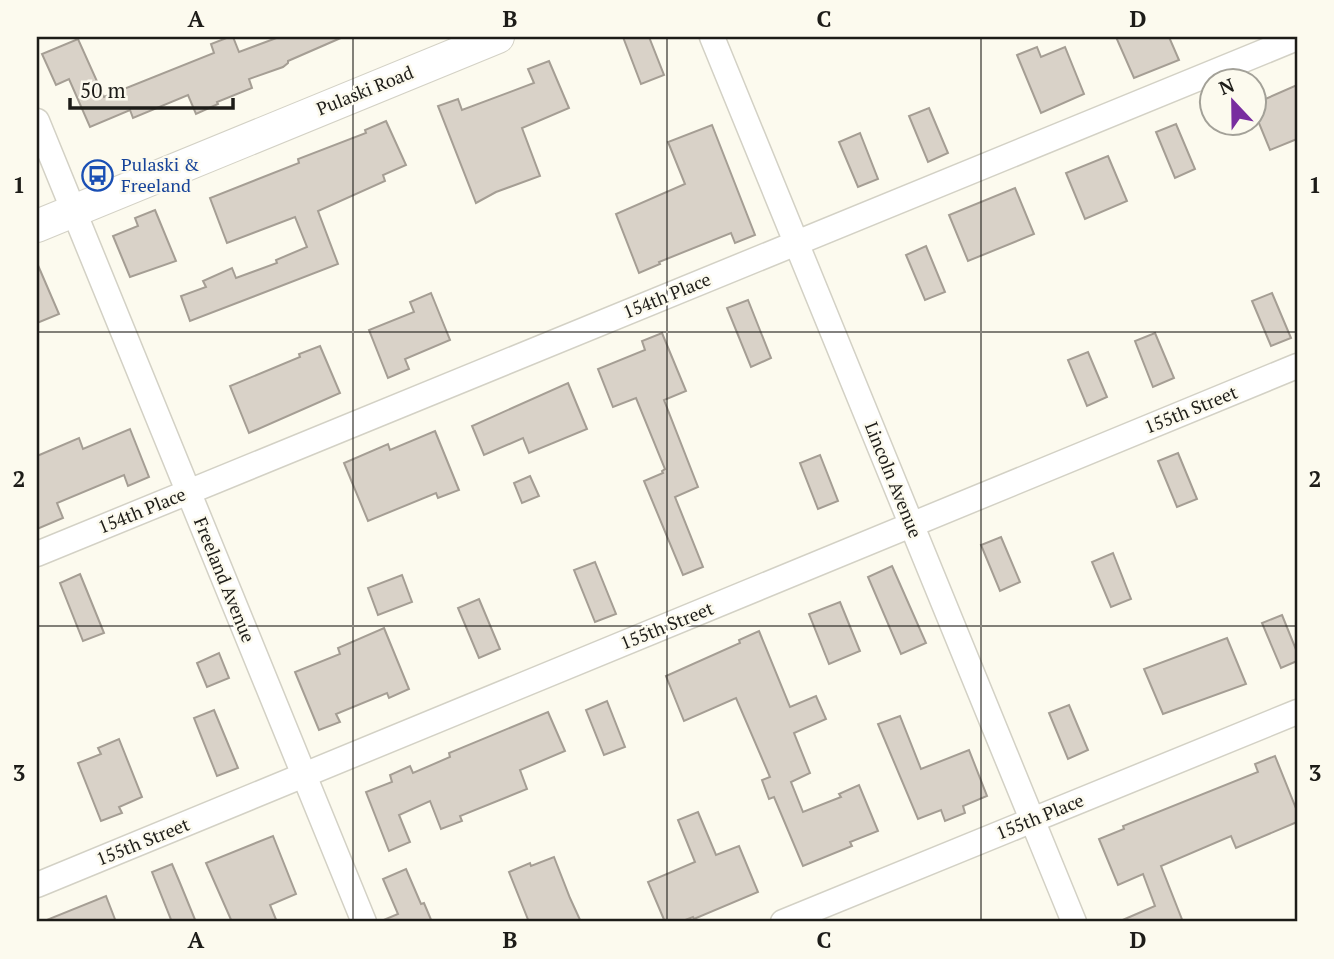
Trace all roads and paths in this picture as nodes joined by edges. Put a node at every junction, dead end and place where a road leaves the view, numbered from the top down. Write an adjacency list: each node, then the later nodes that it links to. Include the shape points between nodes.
1 (498, 37): 5 (street, Pulaski Road)
2 (712, 37): 7 (street, Lincoln Avenue)
3 (1297, 38): 7 (street, 154th Place)
4 (37, 121): 5 (street, Freeland Avenue)
5 (74, 211): 6 (street, Pulaski Road); 9 (street, Freeland Avenue)
6 (37, 226)
7 (796, 243): 9 (street, 154th Place); 10 (street, Lincoln Avenue)
8 (1297, 366): 10 (street, 155th Street)
9 (189, 492): 11 (street, 154th Place); 13 (street, Freeland Avenue)
10 (912, 525): 13 (street, 155th Street); 14 (street, Lincoln Avenue)
11 (37, 554)
12 (1297, 712): 14 (street, 155th Place)
13 (304, 775): 15 (street, 155th Street); 16 (street, Freeland Avenue)
14 (1032, 820): 17 (street, 155th Place); 18 (street, Lincoln Avenue)
15 (37, 885)
16 (364, 922)
17 (783, 922)
18 (1073, 922)

